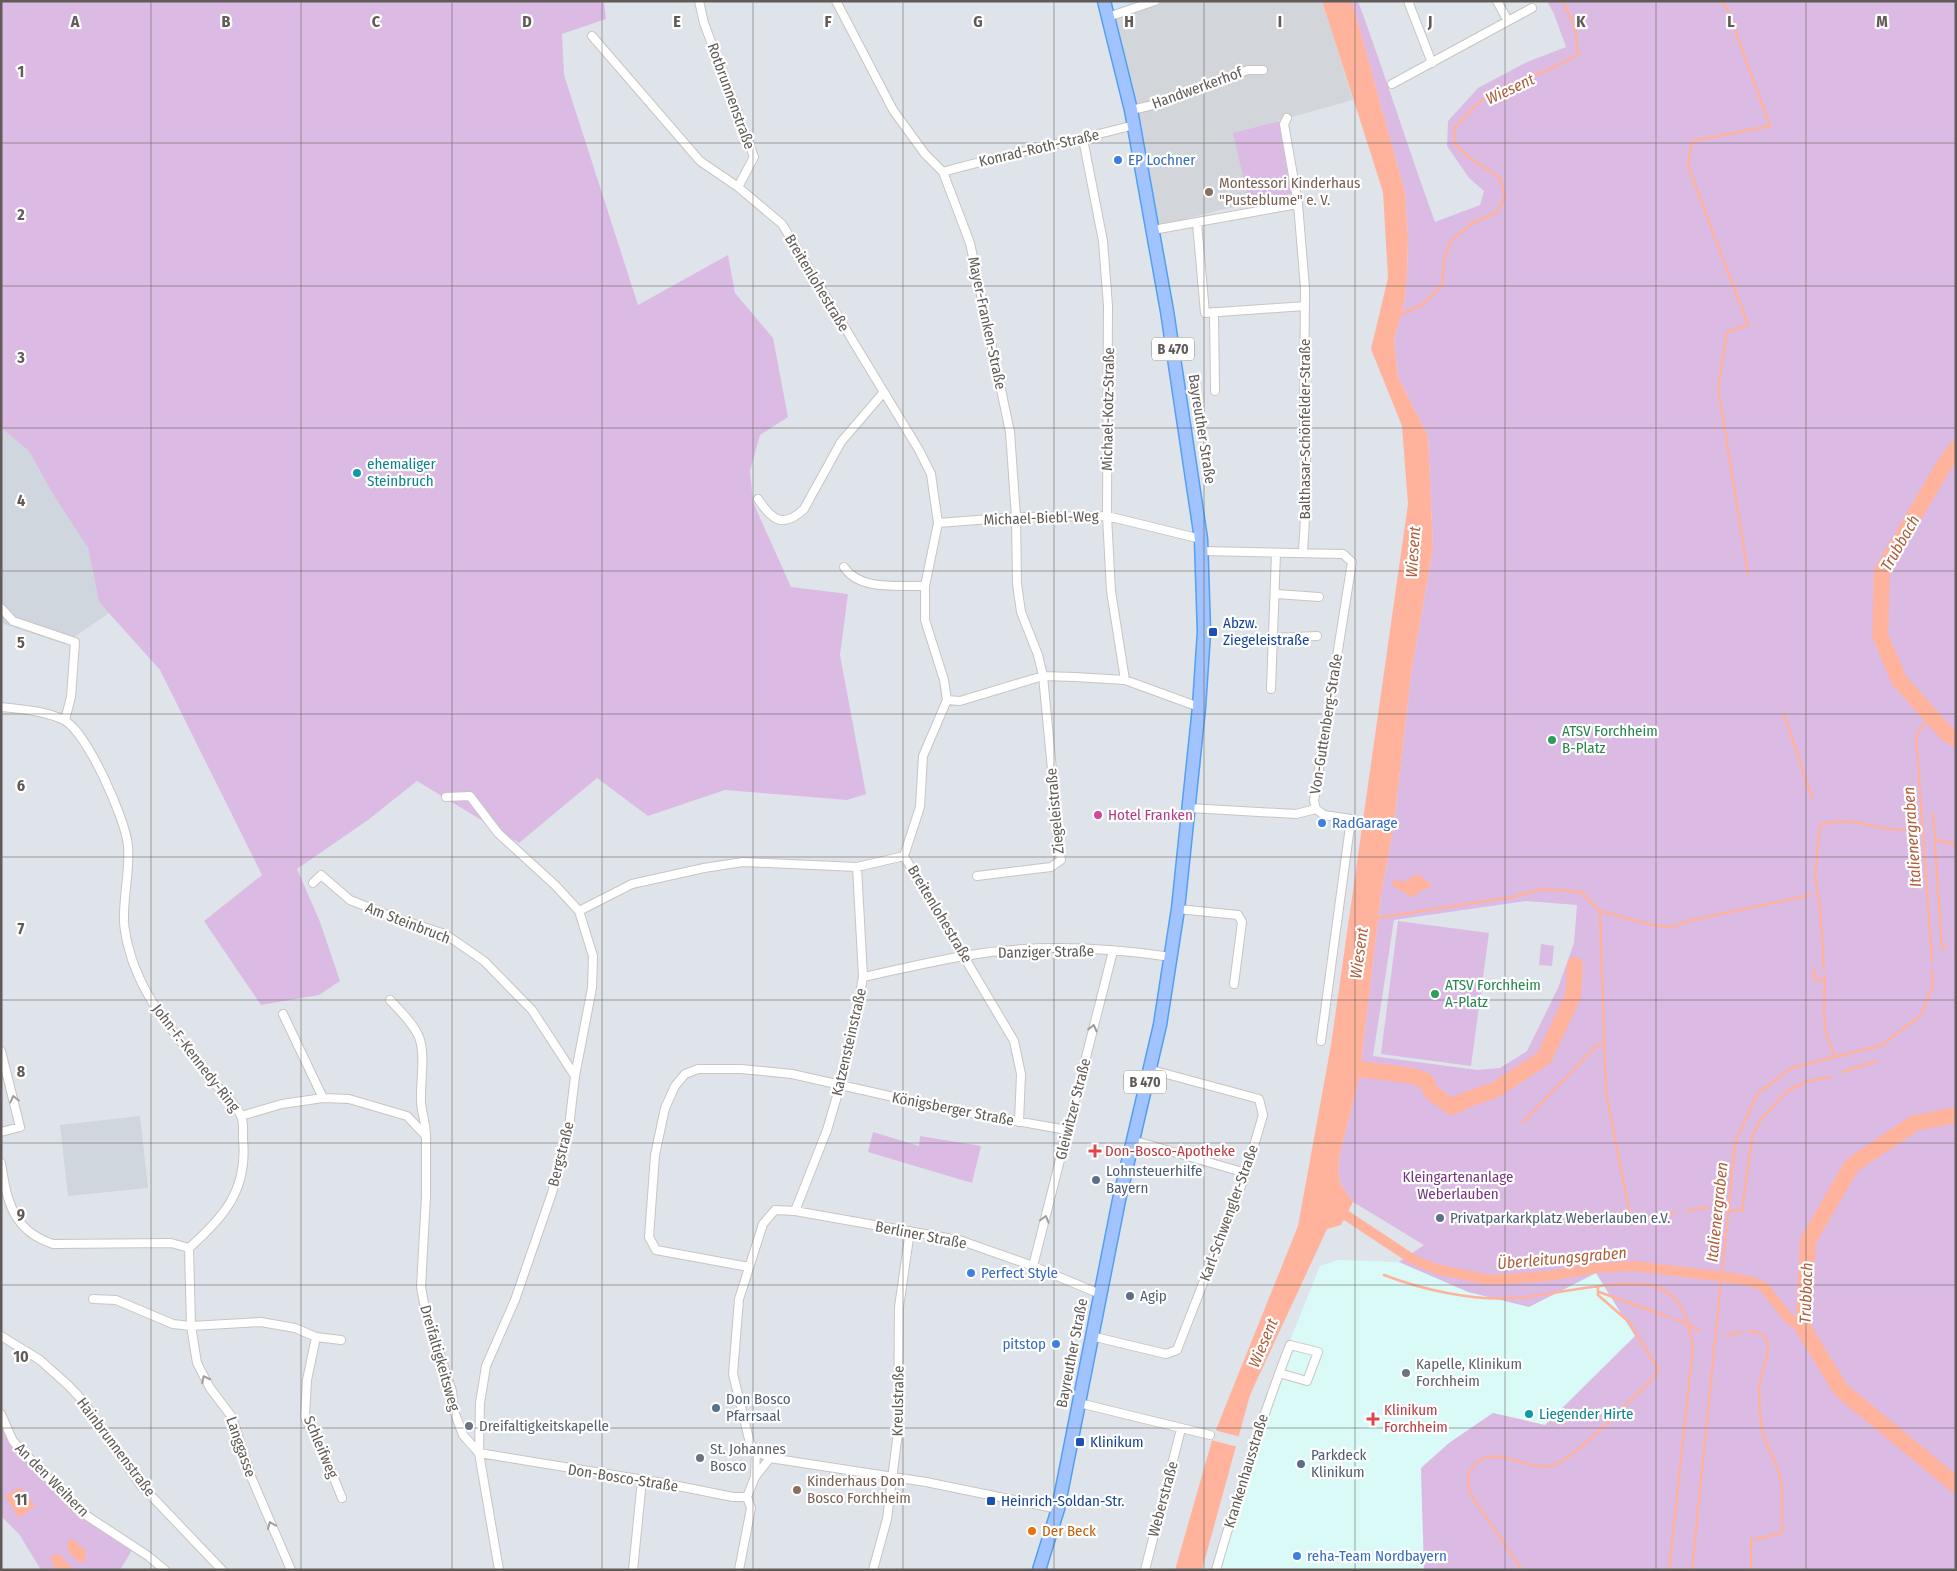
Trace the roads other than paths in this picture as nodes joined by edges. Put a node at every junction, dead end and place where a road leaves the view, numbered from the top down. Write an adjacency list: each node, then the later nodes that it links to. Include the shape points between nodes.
1 (699, 1): 19 (street, Rotbrunnenstraße, via 704,23 754,157)
2 (836, 1): 18 (street, Mayer-Franken-Straße, via 893,110 925,154)
3 (1104, 1): 8 (main road, Bayreuther Straße / B 470)
4 (1155, 1): 8 (street)
5 (1408, 1): 11 (street)
6 (1497, 1): 9 (street)
7 (1532, 8): 9 (street)
8 (1108, 17): 14 (main road, Bayreuther Straße / B 470)
9 (1508, 21): 11 (street)
10 (592, 36): 19 (street, Breitenlohestraße, via 700,161)
11 (1432, 63): 13 (street)
12 (1263, 70): 14 (street, Handwerkerhof, via 1248,70)
13 (1392, 84)
14 (1131, 110): 16 (main road, Bayreuther Straße / B 470)
15 (1287, 118): 20 (street, Balthasar-Schönfelder-Straße, via 1284,124)
16 (1134, 125): 17 (street, Konrad-Roth-Straße); 22 (main road, Bayreuther Straße / B 470)
17 (1083, 139): 18 (street, Konrad-Roth-Straße, via 999,156); 28 (street, Michael-Kotz-Straße, via 1102,241 1108,306)
18 (943, 172): 29 (street, Mayer-Franken-Straße, via 970,243 985,306 1010,432)
19 (738, 187): 26 (street, Breitenlohestraße, via 782,224)
20 (1298, 204): 21 (street); 23 (street, Balthasar-Schönfelder-Straße)
21 (1197, 223): 22 (street); 24 (street, via 1205,313)
22 (1154, 230): 31 (main road, Bayreuther Straße / B 470)
23 (1305, 306): 24 (street); 32 (street, Balthasar-Schönfelder-Straße, via 1307,486)
24 (1214, 312): 25 (street)
25 (1215, 391)
26 (883, 393): 27 (street, via 842,442 804,509 796,517 776,519 768,514); 30 (street, Breitenlohestraße, via 931,474)
27 (758, 499)
28 (1107, 516): 29 (street, Michael-Biebl-Weg); 31 (street, Michael-Biebl-Weg); 42 (street, Michael-Kotz-Straße, via 1110,591)
29 (1016, 517): 30 (street, Michael-Biebl-Weg); 41 (street, Mayer-Franken-Straße, via 1017,584 1021,612)
30 (938, 522): 35 (street, Breitenlohestraße)
31 (1201, 545): 33 (street, Von-Guttenberg-Straße); 46 (main road, Bayreuther Straße / B 470, via 1204,632)
32 (1304, 552): 33 (street, Von-Guttenberg-Straße); 50 (street, Von-Guttenberg-Straße, via 1343,554 1352,562 1314,801)
33 (1276, 553): 36 (street)
34 (844, 567): 35 (street, via 850,576 861,582)
35 (925, 586): 44 (street, Breitenlohestraße, via 925,620)
36 (1276, 594): 37 (street); 40 (street)
37 (1319, 597)
38 (1, 608): 47 (street, via 13,621 75,642 72,697)
39 (1317, 636): 40 (street)
40 (1273, 638): 43 (street)
41 (1043, 676): 42 (street); 44 (street, via 960,701); 53 (street, Ziegeleistraße, via 1061,860 1051,867)
42 (1125, 680): 46 (street)
43 (1271, 689)
44 (947, 700): 51 (street, Breitenlohestraße, via 923,756 920,806)
45 (1, 707): 47 (street)
46 (1200, 708): 49 (main road, Bayreuther Straße / B 470)
47 (65, 720): 71 (street, John-F.-Kennedy-Ring, via 84,742 100,770 122,820 128,843 129,869 124,922 135,968 156,1011)
48 (446, 797): 56 (street, Bergstraße, via 470,796 498,833)
49 (1189, 808): 50 (street, via 1296,814); 55 (main road, Bayreuther Straße / B 470)
50 (1316, 809): 64 (street, Von-Guttenberg-Straße, via 1324,815 1350,819)
51 (904, 856): 52 (street); 58 (street, Breitenlohestraße)
52 (857, 867): 56 (street, via 743,862 704,868 632,884); 60 (street, Katzensteinstraße)
53 (977, 876)
54 (313, 883): 67 (street, Am Steinbruch, via 321,875 350,900 445,934 484,961 532,1010)
55 (1178, 909): 59 (main road, Bayreuther Straße / B 470); 61 (street, via 1238,915 1242,922)
56 (579, 911): 67 (street, Bergstraße, via 593,956 592,980)
57 (1113, 951): 58 (street, Danziger Straße, via 1026,949); 59 (street, Danziger Straße); 74 (street, Gleiwitzer Straße, one-way to 57)
58 (965, 955): 60 (street, Danziger Straße); 73 (street, Breitenlohestraße, via 1014,1041 1021,1074)
59 (1171, 957): 66 (main road, Bayreuther Straße / B 470, via 1160,1025)
60 (863, 977): 68 (street, Katzensteinstraße)
61 (1234, 984)
62 (390, 1000): 70 (street, Dreifaltigkeitsweg, via 418,1036)
63 (283, 1014): 69 (street)
64 (1322, 1042)
65 (1, 1051): 75 (street, one-way to 65, via 20,1128)
66 (1148, 1070): 77 (main road, Bayreuther Straße / B 470); 79 (street, Karl-Schwengler-Straße, via 1259,1100 1263,1115)
67 (575, 1076): 98 (street, Bergstraße, via 569,1127 552,1193 515,1300 486,1366 480,1403)
68 (840, 1086): 73 (street, Königsberger Straße); 80 (street, Katzensteinstraße, via 827,1130); 84 (street, Königsberger Straße, via 792,1074 698,1069 685,1074 675,1086 665,1108 655,1155 650,1237 656,1250)
69 (323, 1098): 71 (street, via 282,1104); 72 (street, via 349,1099)
70 (421, 1105): 72 (street, via 417,1112); 76 (street, Dreifaltigkeitsweg)
71 (241, 1116): 82 (street, John-F.-Kennedy-Ring, via 244,1146 240,1181 230,1205 218,1222)
72 (407, 1116): 76 (street)
73 (1019, 1122): 74 (street, Königsberger Straße)
74 (1067, 1130): 83 (street, Gleiwitzer Straße, one-way to 74)
75 (1, 1132)
76 (426, 1136): 98 (street, Dreifaltigkeitsweg, via 421,1287 452,1391 454,1411 463,1435)
77 (1132, 1140): 79 (street); 85 (main road, Bayreuther Straße / B 470)
78 (1, 1164): 82 (street, via 4,1186 20,1225 36,1238 53,1244 171,1243)
79 (1246, 1173): 89 (street, Karl-Schwengler-Straße, via 1177,1350 1166,1354)
80 (795, 1211): 81 (street, Berliner Straße); 84 (street, Berliner Straße, via 775,1210 762,1224)
81 (910, 1231): 83 (street, Berliner Straße, via 960,1240); 101 (street, Kreulstraße, via 900,1307 899,1414)
82 (188, 1248): 87 (street, Langgasse)
83 (1033, 1266): 85 (street, Berliner Straße)
84 (749, 1267): 97 (street, Berliner Straße, via 739,1300 733,1374 750,1443)
85 (1100, 1294): 89 (main road, Bayreuther Straße / B 470)
86 (93, 1299): 87 (street, via 116,1300 155,1318)
87 (191, 1326): 90 (street, via 262,1322 295,1328); 108 (street, Langgasse, one-way to 87, via 252,1479 232,1417 210,1388 197,1363)
88 (1, 1336): 107 (street, Hainbrunnenstraße, via 40,1360 74,1391 139,1483)
89 (1091, 1336): 93 (main road, Bayreuther Straße / B 470)
90 (316, 1337): 91 (street); 104 (street, Schleifweg, via 306,1380 304,1417)
91 (341, 1340)
92 (1279, 1373): 92 (street, Krankenhausstraße, via 1307,1381 1318,1352 1290,1345); 115 (street, Krankenhausstraße, via 1256,1436)
93 (1079, 1403): 95 (street); 105 (main road, Bayreuther Straße / B 470)
94 (1, 1414): 106 (street, An den Weihern, via 13,1441 78,1510)
95 (1181, 1429): 96 (street); 114 (street, Weberstraße)
96 (1210, 1434)
97 (756, 1452): 99 (street); 100 (street)
98 (479, 1453): 102 (street, Don-Bosco-Straße); 109 (street, Bergstraße)
99 (770, 1458): 100 (street); 101 (street)
100 (755, 1477): 103 (street)
101 (893, 1478): 105 (street); 112 (street, Kreulstraße, via 887,1519)
102 (642, 1480): 103 (street, Don-Bosco-Straße); 110 (street)
103 (747, 1497): 111 (street, via 751,1508)
104 (342, 1498)
105 (1058, 1509): 113 (main road, Bayreuther Straße / B 470)
106 (165, 1570)
107 (222, 1570)
108 (291, 1570)
109 (499, 1570)
110 (633, 1570)
111 (739, 1570)
112 (873, 1570)
113 (1039, 1570)
114 (1145, 1570)
115 (1216, 1570)

